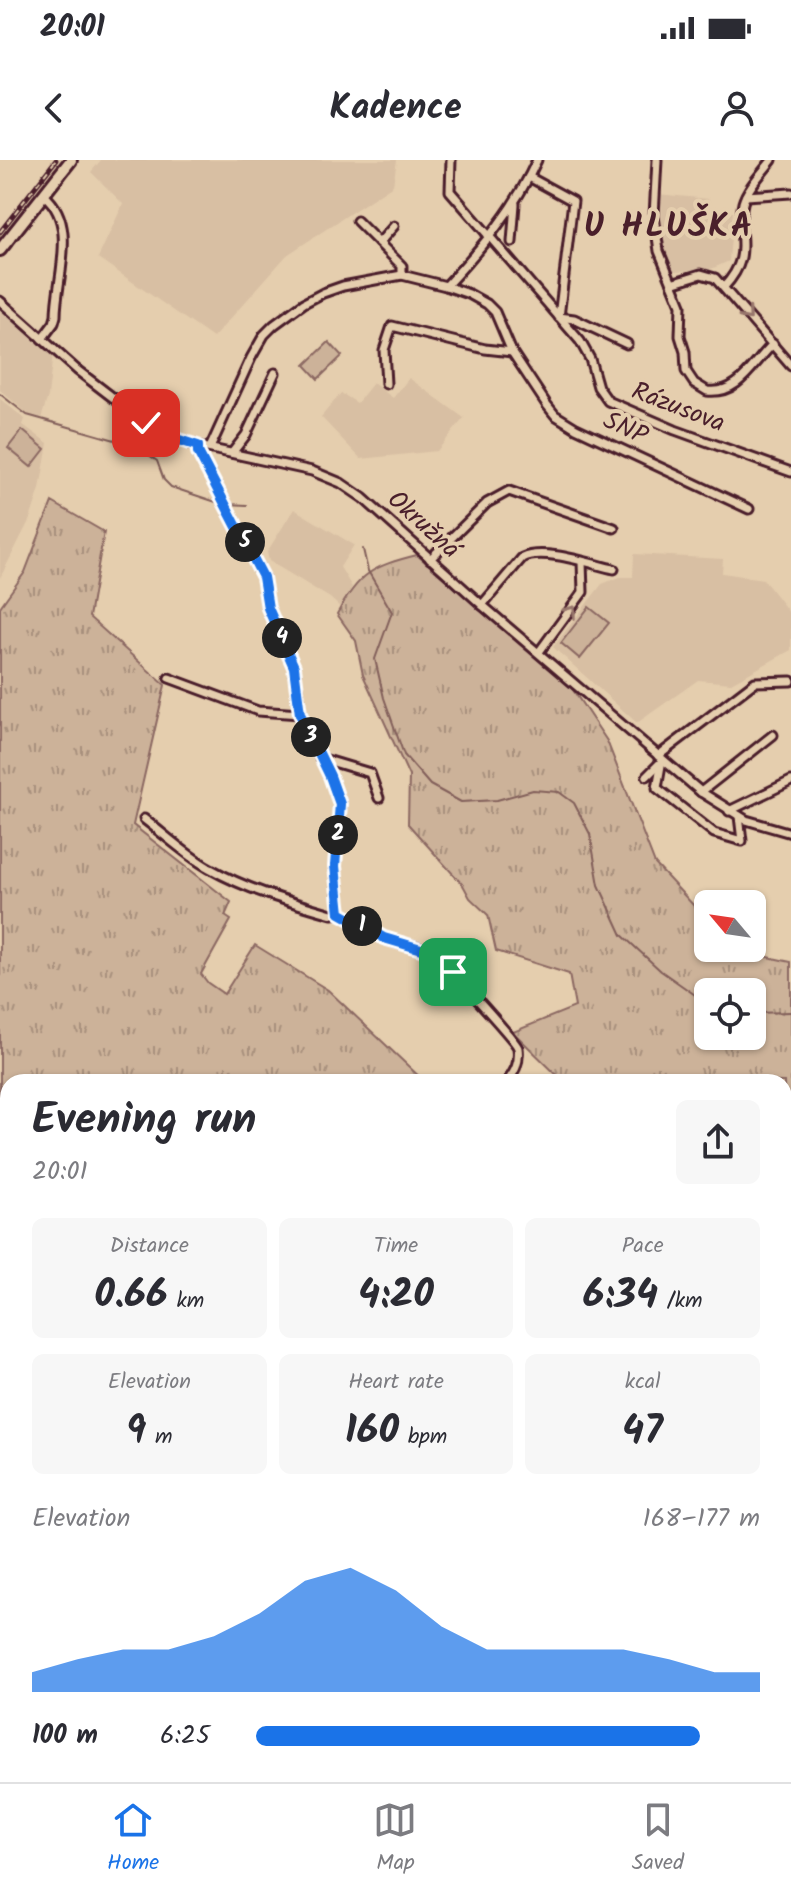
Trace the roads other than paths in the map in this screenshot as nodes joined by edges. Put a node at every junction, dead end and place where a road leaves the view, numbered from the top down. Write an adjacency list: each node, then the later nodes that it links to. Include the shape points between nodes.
1 (71, 160): 8 (main road)
2 (451, 160): 13 (street, Rázusova, via 450,191)
3 (537, 160): 6 (street)
4 (657, 160): 18 (street, via 656,238)
5 (772, 160): 9 (street)
6 (529, 177): 10 (street); 22 (street, via 573,201)
7 (791, 193): 9 (street)
8 (44, 195): 16 (main road); 23 (street, via 54,204 63,238 56,316)
9 (746, 196): 20 (street, via 744,249)
10 (516, 202): 13 (street); 14 (street)
11 (357, 221): 15 (street)
12 (394, 226): 15 (street)
13 (491, 237): 19 (street); 22 (street, Rázusova)
14 (512, 242)
15 (379, 243): 17 (street, via 402,266)
16 (0, 250)
17 (402, 275): 19 (street, SNP); 31 (street, SNP, via 323,293 274,325 251,358)
18 (672, 283): 20 (street, via 705,274); 25 (street, via 681,305 686,371 697,386 712,392 733,385)
19 (446, 286): 26 (street, SNP, via 480,299 495,312)
20 (724, 287): 25 (street, one-way to 25)
21 (0, 301): 23 (street, Okružná)
22 (559, 317): 24 (street); 33 (street, Rázusova, via 580,341 608,401)
23 (42, 339): 30 (street, Okružná, via 146,423)
24 (627, 344)
25 (773, 344): 27 (street)
26 (512, 352): 29 (street, via 392,326 384,350); 34 (street, SNP, via 555,415)
27 (791, 366)
28 (275, 373): 32 (street)
29 (386, 384)
30 (198, 446): 31 (street, Okružná); 43 (street, via 263,577 268,608 294,667)
31 (210, 448): 32 (street, Okružná)
32 (232, 453): 36 (street, Okružná, via 341,483)
33 (791, 472)
34 (749, 509)
35 (614, 528): 36 (street, via 509,491 487,503)
36 (430, 559): 39 (street, Okružná)
37 (582, 562): 38 (street); 39 (street, via 526,556); 40 (street, one-way to 37, via 583,592)
38 (614, 569)
39 (482, 605): 40 (street, Okružná)
40 (539, 652): 46 (street, Okružná)
41 (169, 678): 43 (street, via 258,711)
42 (791, 681): 46 (street, via 755,682)
43 (300, 714): 45 (street)
44 (773, 735): 49 (street)
45 (320, 758): 50 (street, via 370,773); 55 (street, via 340,804 335,866)
46 (660, 758): 47 (street); 49 (street, Okružná); 52 (street, via 657,788 714,833 742,841)
47 (647, 776)
48 (791, 781): 51 (street)
49 (701, 792): 51 (street, Okružná)
50 (379, 798)
51 (729, 811): 52 (street, Okružná)
52 (739, 816): 54 (street, Okružná)
53 (144, 819): 55 (street, via 222,875 267,895)
54 (791, 833)
55 (340, 913): 56 (street, via 384,938 431,952 453,972 515,1040 518,1061)
56 (513, 1074)

